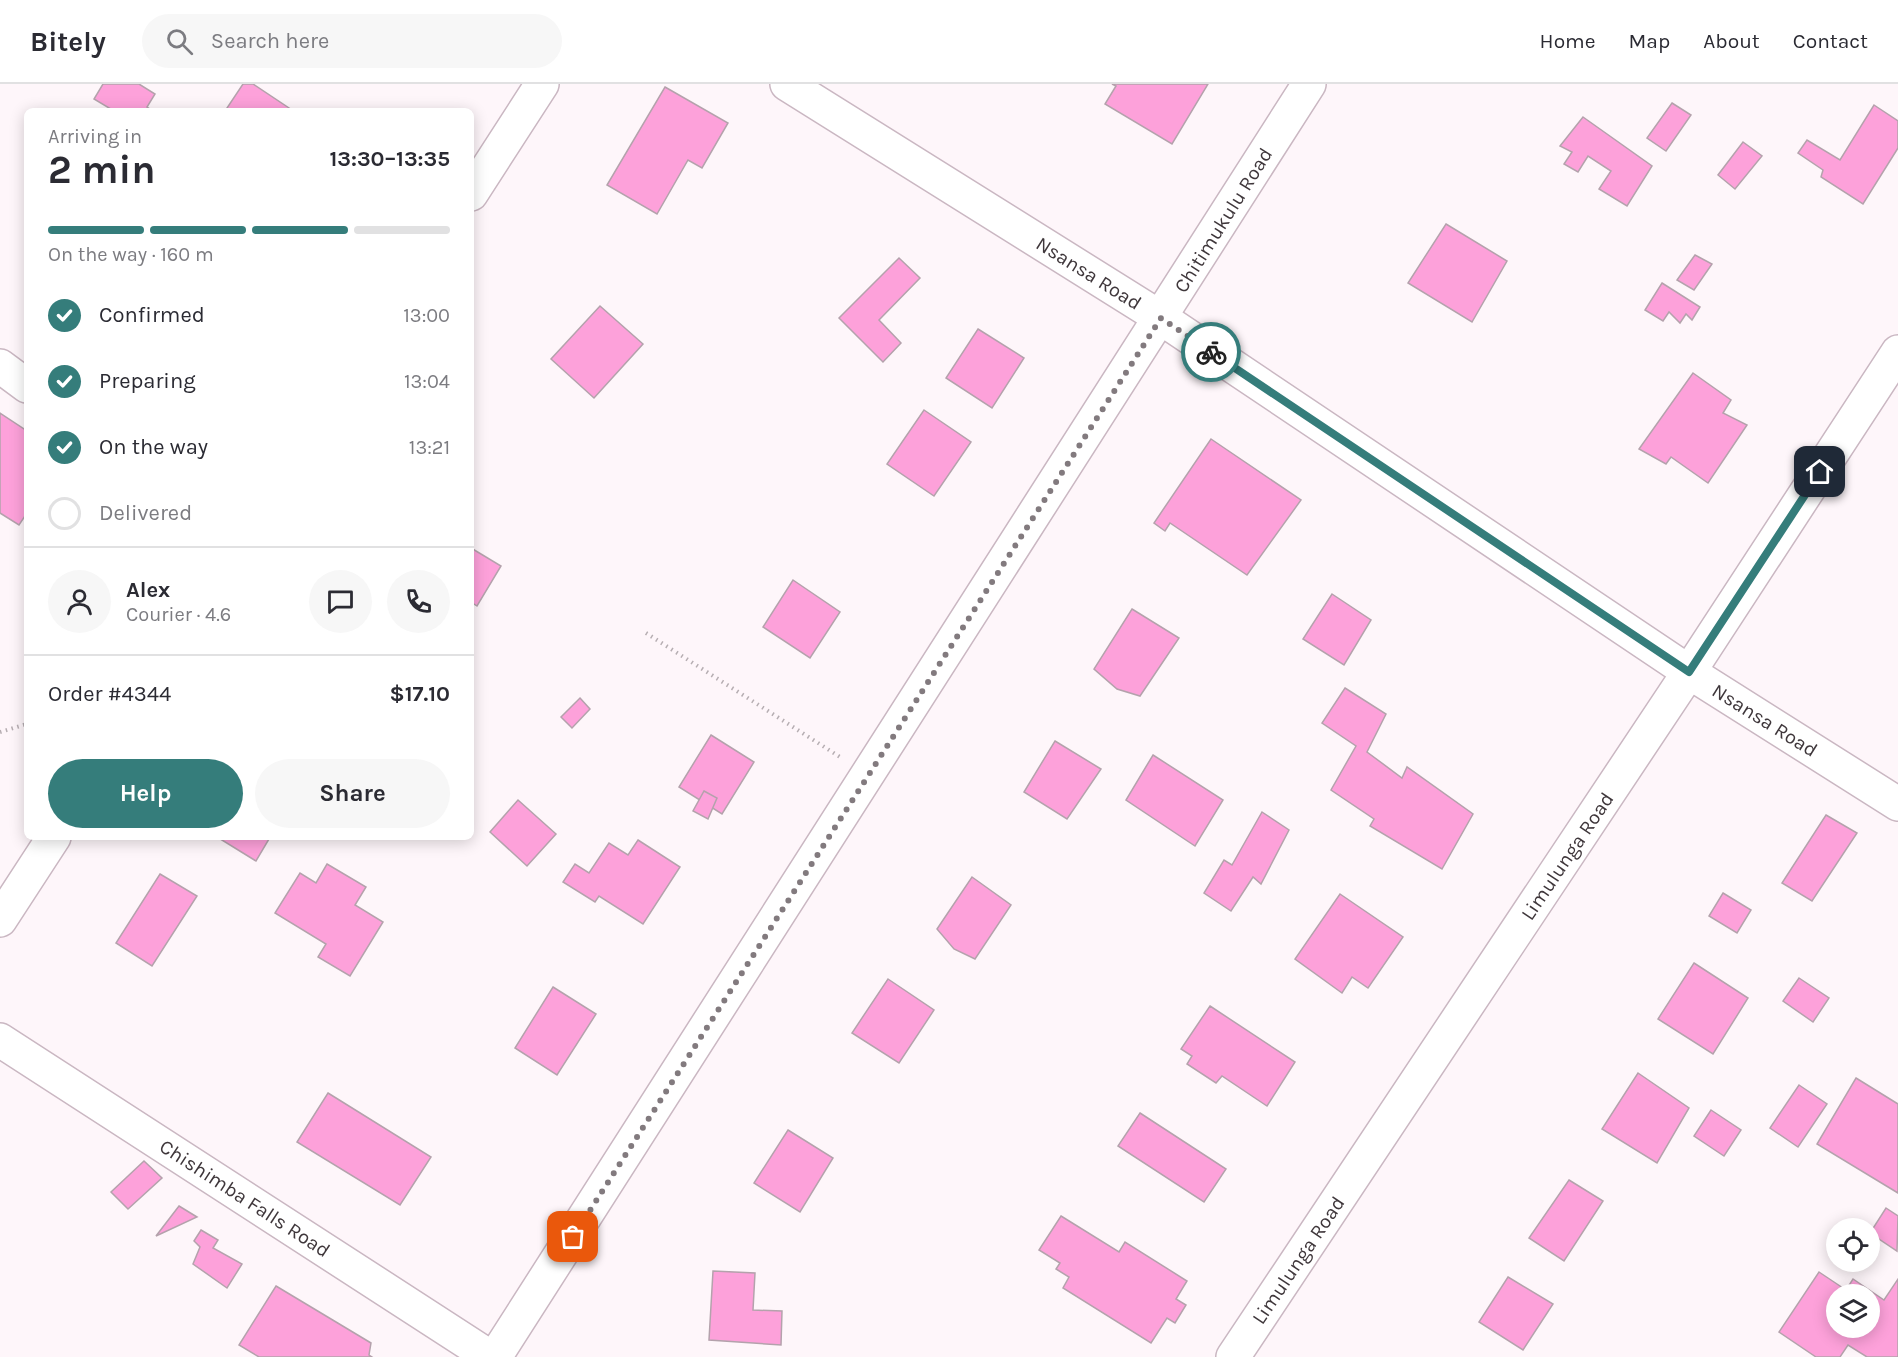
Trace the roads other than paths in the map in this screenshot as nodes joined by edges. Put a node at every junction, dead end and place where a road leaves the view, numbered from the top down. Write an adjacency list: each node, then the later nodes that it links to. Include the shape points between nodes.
1 (542, 84): 4 (street)
2 (787, 84): 5 (street, Nsansa Road)
3 (1309, 84): 5 (street, Chitimukulu Road)
4 (474, 189)
5 (1161, 318): 9 (street, Nsansa Road); 15 (street, Chitimukulu Road)
6 (1898, 352): 9 (street, Limulunga Road)
7 (0, 366): 8 (street)
8 (24, 384)
9 (1689, 672): 10 (street, Nsansa Road); 16 (street, Limulunga Road)
10 (1898, 804)
11 (52, 840): 12 (street)
12 (0, 920)
13 (0, 1040): 14 (street, Chishimba Falls Road)
14 (490, 1357)
15 (495, 1357)
16 (1233, 1357)

